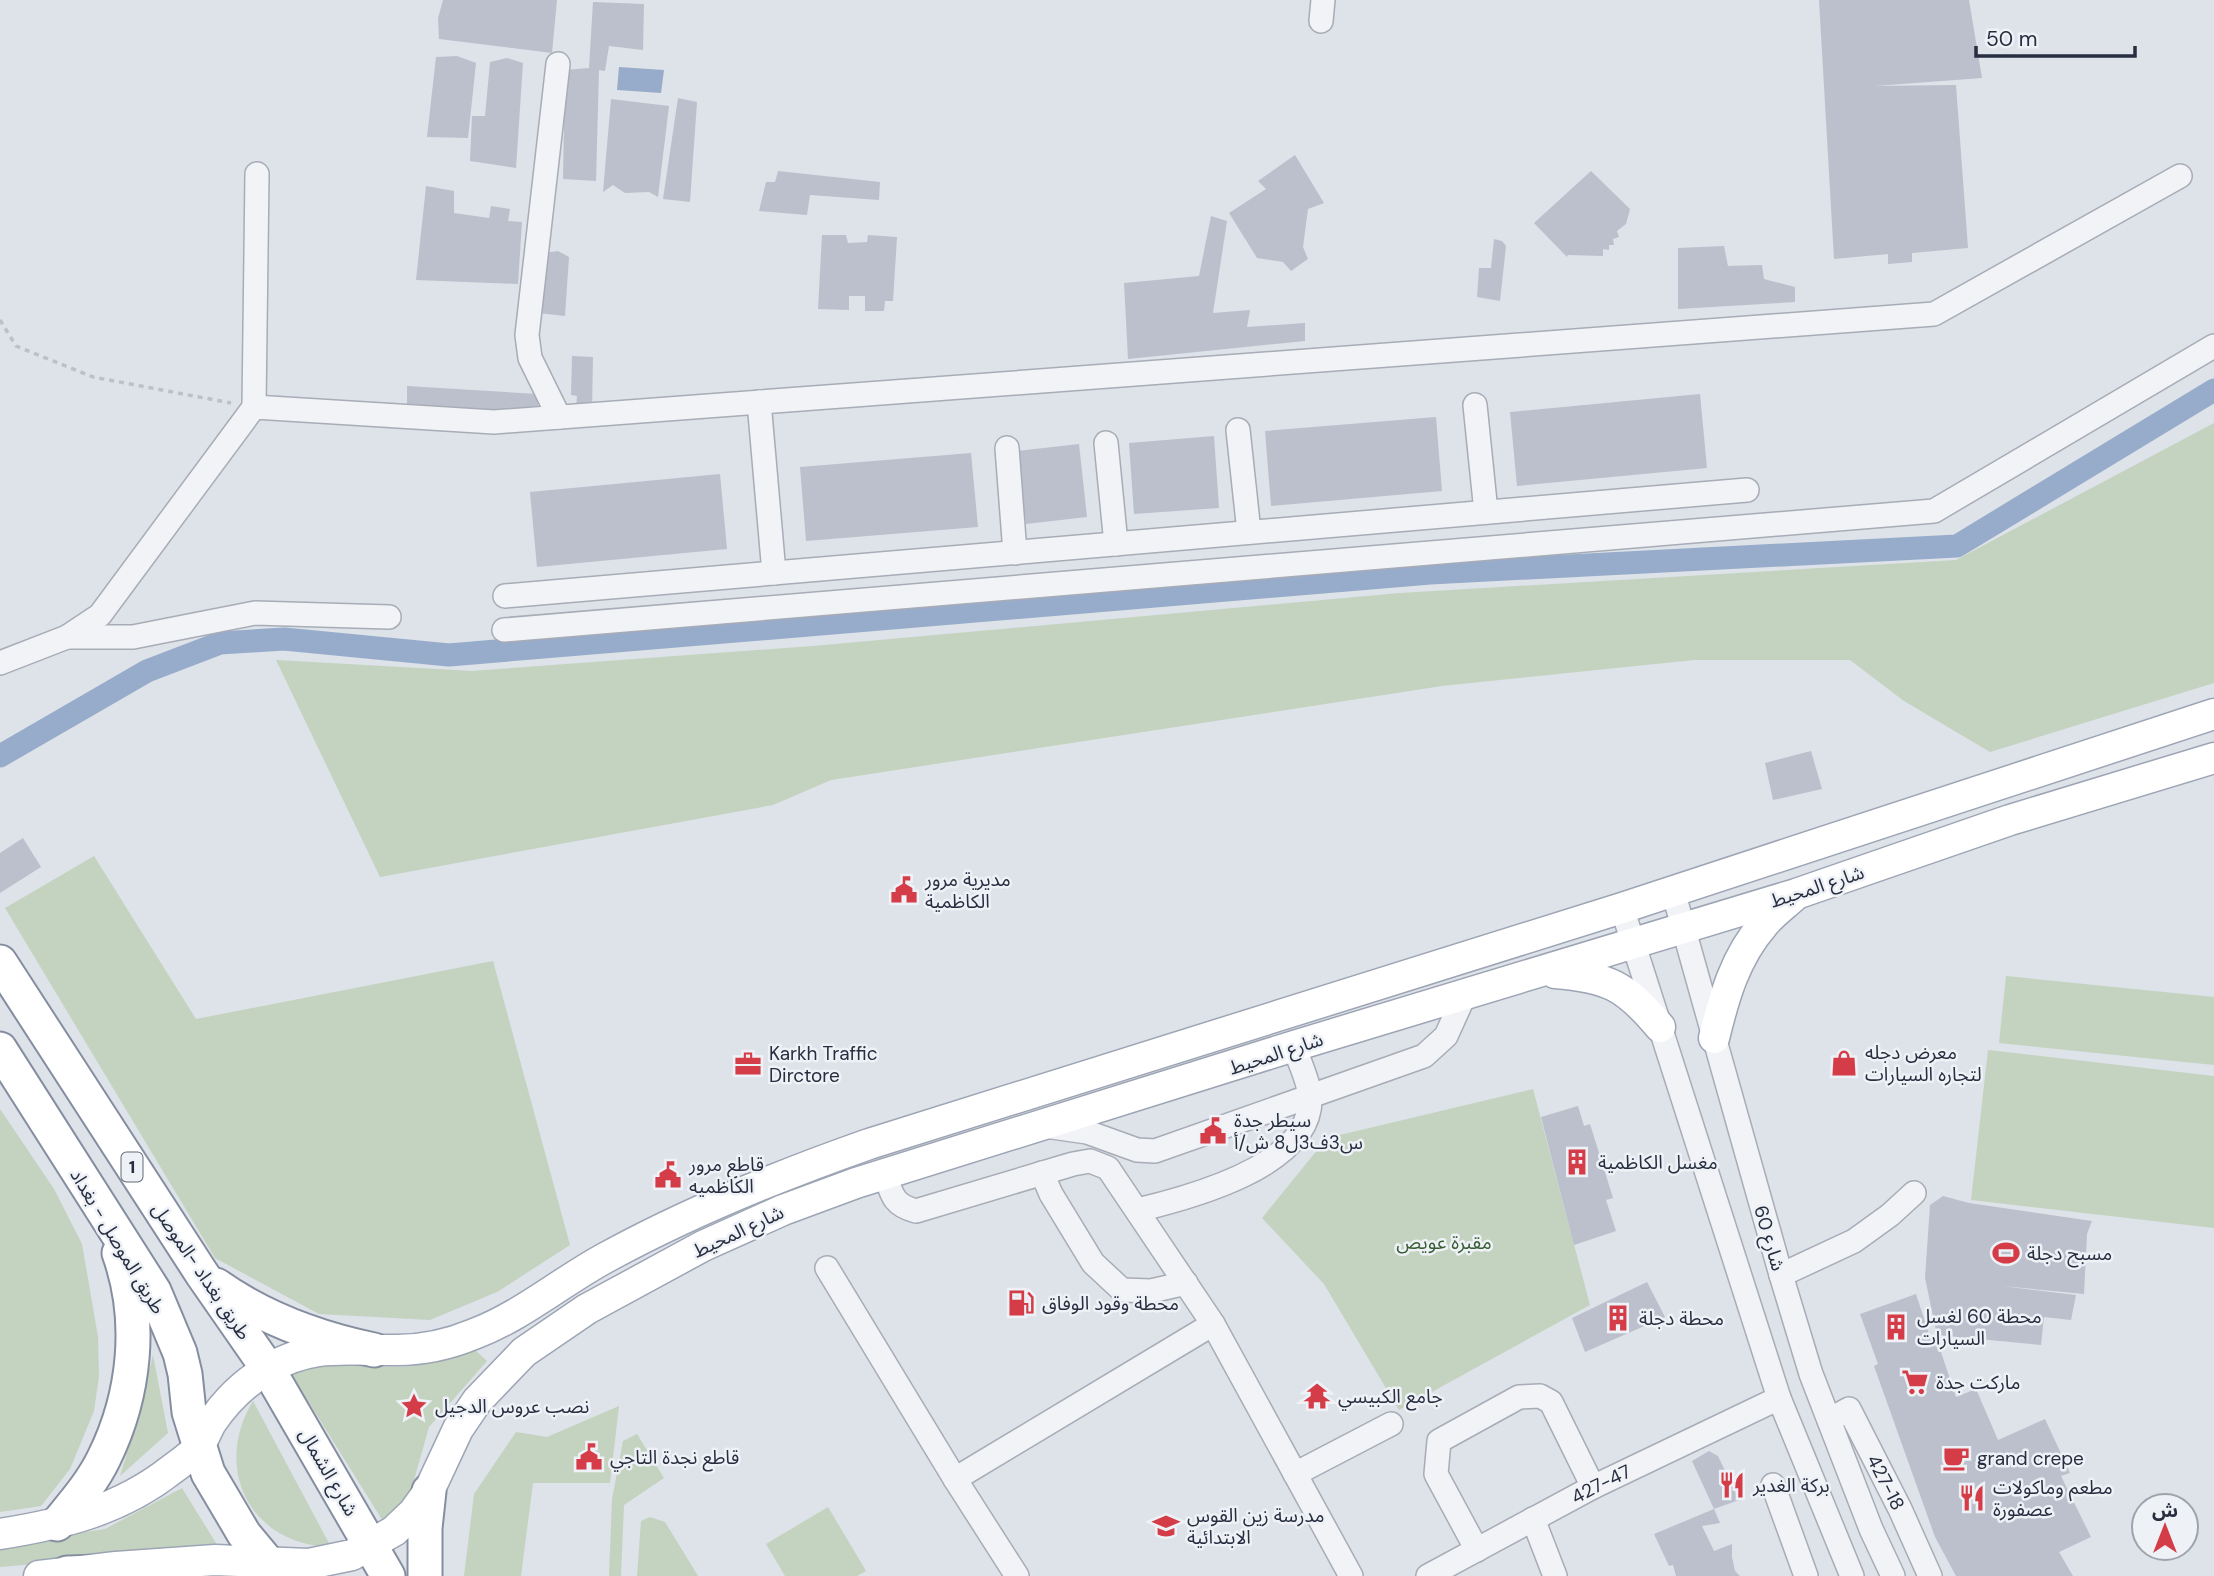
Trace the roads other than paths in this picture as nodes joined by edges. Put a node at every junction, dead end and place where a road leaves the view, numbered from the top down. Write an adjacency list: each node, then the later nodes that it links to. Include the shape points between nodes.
1 (558, 65): 8 (street, via 527,335 530,358)
2 (257, 174): 7 (street)
3 (2180, 176): 5 (street, via 1934,314)
4 (2214, 346): 20 (street, via 1934,510)
5 (759, 402): 8 (street); 17 (street)
6 (1475, 405): 13 (street)
7 (254, 407): 8 (street, via 494,422); 21 (street, via 100,615)
8 (559, 417)
9 (1238, 430): 14 (street)
10 (1107, 443): 15 (street)
11 (1007, 448): 16 (street)
12 (1747, 490): 13 (street)
13 (1486, 512): 14 (street)
14 (1249, 533): 15 (street)
15 (1116, 544): 16 (street)
16 (1015, 553): 17 (street)
17 (774, 573): 18 (street)
18 (505, 596)
19 (389, 617): 21 (street, via 255,613 133,636)
20 (504, 630)
21 (66, 637): 22 (street)
22 (0, 663)
23 (2214, 714): 25 (main road, شارع المحيط)
24 (2214, 758): 26 (main road, شارع المحيط, via 2010,820)
25 (1673, 891): 27 (main road, شارع المحيط); 28 (street, شارع 60)
26 (1796, 894): 28 (main road, شارع المحيط); 36 (main road, via 1764,924 1744,953 1725,991)
27 (1622, 908): 29 (street, شارع 60); 33 (main road, شارع المحيط)
28 (1684, 928): 29 (main road, شارع المحيط); 36 (street, شارع 60)
29 (1634, 945): 31 (main road, شارع المحيط); 34 (street, شارع 60)
30 (0, 962): 48 (highway, طريق بغداد -الموصل / 1)
31 (1537, 972): 32 (main road, شارع المحيط); 34 (main road, via 1587,975 1617,985 1641,1003)
32 (1465, 994): 37 (main road, شارع المحيط); 40 (street, via 1446,1036 1432,1050)
33 (1268, 1018): 35 (main road, شارع المحيط); 37 (main road, via 1269,1037 1275,1045)
34 (1660, 1027): 54 (street, شارع 60)
35 (1230, 1031): 39 (main road, via 1240,1046); 52 (main road, شارع المحيط, via 810,1165 664,1227 474,1335 425,1348)
36 (1714, 1038): 49 (street, شارع 60)
37 (1288, 1048): 39 (main road, شارع المحيط); 40 (street)
38 (0, 1049): 45 (highway, طريق الموصل - بغداد)
39 (1236, 1065): 41 (main road, شارع المحيط)
40 (1310, 1096): 41 (street, via 1155,1150 1137,1150 1087,1132); 46 (street, via 1300,1129 1278,1156 1210,1190)
41 (1042, 1125): 43 (main road, شارع المحيط)
42 (1042, 1173): 43 (street, via 916,1211 902,1208 893,1198); 46 (street, via 1081,1162 1100,1163 1114,1174); 50 (street, via 1093,1263 1122,1290 1151,1291)
43 (885, 1174): 62 (main road, شارع المحيط, via 782,1210 703,1246 587,1309 524,1352 477,1401 458,1429)
44 (1914, 1193): 49 (street, via 1854,1241)
45 (91, 1194): 57 (highway, طريق الموصل - بغداد, via 153,1291 173,1335); 64 (highway, via 124,1266 133,1345 130,1384 104,1460)
46 (1138, 1210): 50 (street)
47 (827, 1268): 59 (street)
48 (202, 1274): 52 (highway, via 233,1297 300,1331); 53 (highway, طريق بغداد -الموصل / 1)
49 (1781, 1275): 55 (street, شارع 60)
50 (1186, 1283): 51 (street)
51 (1213, 1324): 58 (street); 59 (street)
52 (374, 1350): 53 (main road, شارع المحيط, via 330,1348)
53 (268, 1368): 57 (main road, شارع المحيط, via 227,1402); 66 (highway, شارع الشمال / 1)
54 (1779, 1398): 61 (street, 427-47); 78 (street, شارع 60)
55 (1829, 1420): 79 (street, شارع 60); 80 (street, 427-18, via 1849,1409)
56 (1391, 1424): 58 (street)
57 (198, 1447): 64 (main road, شارع المحيط, via 133,1496); 68 (highway, via 223,1501)
58 (1295, 1474): 74 (street)
59 (955, 1479): 73 (street)
60 (1773, 1485): 77 (street)
61 (1593, 1487): 63 (street, 427-47); 67 (street, via 1551,1402 1540,1396 1519,1397 1439,1441 1436,1474)
62 (429, 1491): 66 (main road, شارع المحيط, via 413,1513); 72 (highway)
63 (1533, 1519): 67 (street, 427-47); 76 (street)
64 (57, 1524): 65 (main road, شارع المحيط)
65 (0, 1534)
66 (372, 1546): 68 (main road, شارع المحيط, via 341,1558); 71 (highway, شارع الشمال / 1)
67 (1477, 1550): 75 (street, 427-47)
68 (272, 1569): 69 (main road, شارع المحيط, via 215,1560)
69 (53, 1575): 70 (highway)
70 (158, 1576)
71 (388, 1576)
72 (425, 1576)
73 (1017, 1576)
74 (1351, 1576)
75 (1428, 1576)
76 (1555, 1576)
77 (1806, 1576)
78 (1852, 1576)
79 (1893, 1576)
80 (1930, 1576)

